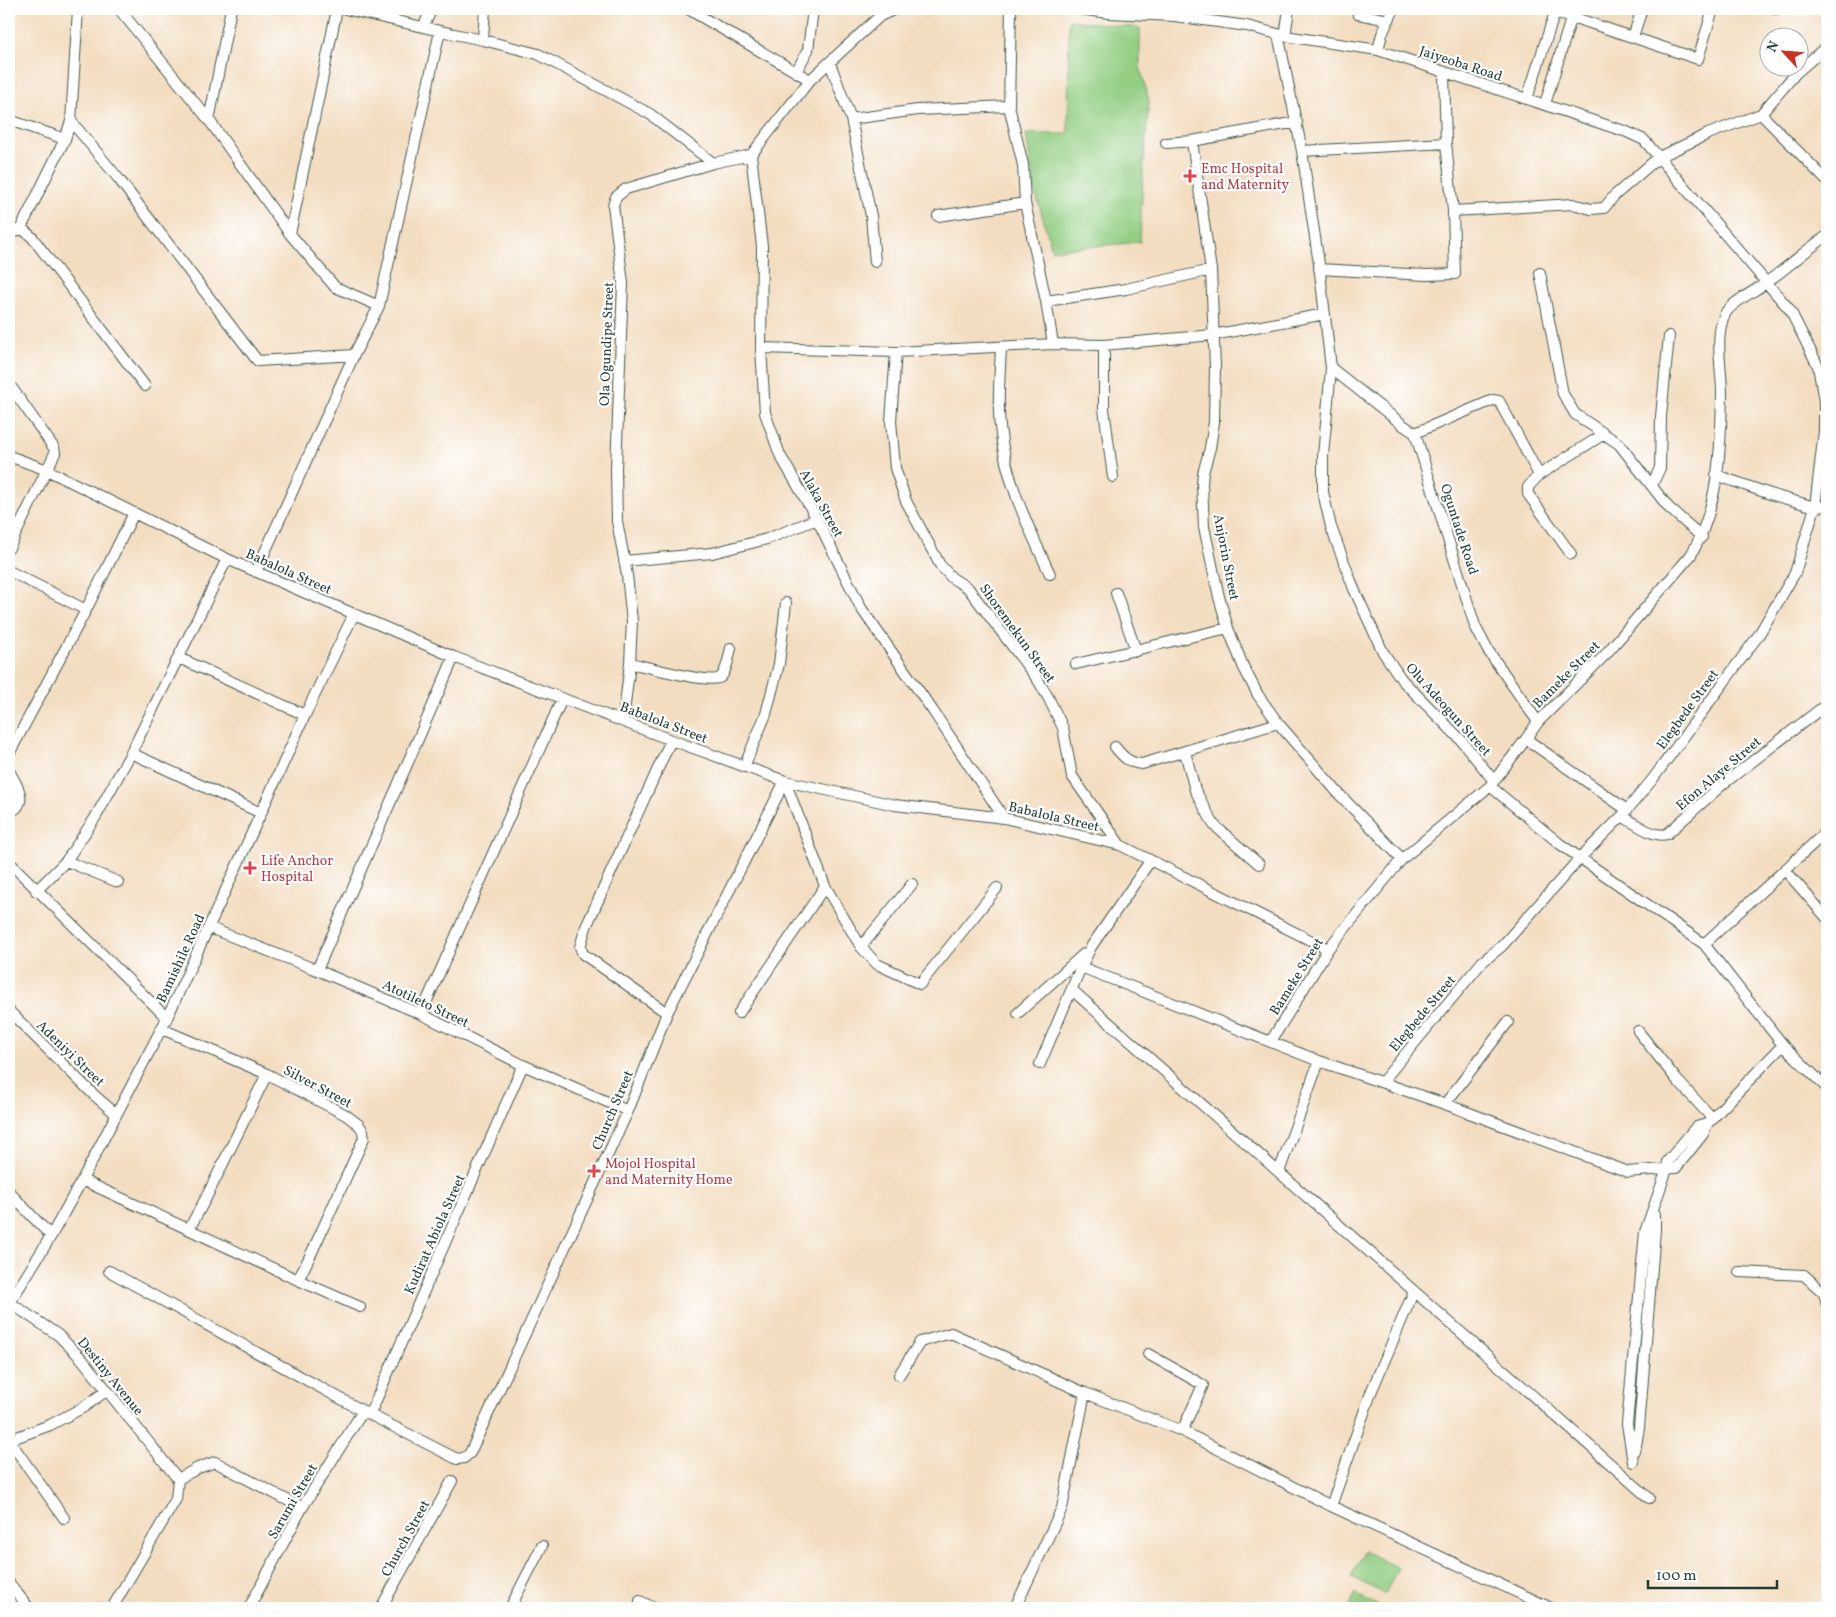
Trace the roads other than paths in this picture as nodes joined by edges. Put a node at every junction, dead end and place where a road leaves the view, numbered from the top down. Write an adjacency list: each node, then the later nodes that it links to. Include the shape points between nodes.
1 (78, 9): 39 (street)
2 (120, 9): 40 (street)
3 (230, 9): 40 (street)
4 (337, 9): 55 (street)
5 (345, 9): 22 (street)
6 (432, 9): 22 (street)
7 (486, 9): 26 (street)
8 (688, 9): 30 (street)
9 (813, 9): 30 (street, via 808,50)
10 (895, 9): 29 (street, via 880,16)
11 (1011, 9): 35 (street)
12 (1079, 9): 18 (street, Jaiyeoba Road, via 1109,13)
13 (1289, 9): 24 (street)
14 (1394, 9): 21 (street)
15 (1642, 9): 25 (street)
16 (1713, 9): 25 (street, via 1698,58)
17 (1555, 11): 19 (street); 33 (street)
18 (1174, 12): 24 (street, Jaiyeoba Road)
19 (1573, 13): 25 (street); 34 (street)
20 (1358, 14): 21 (street)
21 (1389, 20): 28 (street)
22 (423, 27): 23 (street)
23 (440, 31): 26 (street); 64 (street)
24 (1281, 35): 28 (street, Jaiyeoba Road); 41 (street, Olu Adeogun Street)
25 (1632, 38)
26 (483, 40): 49 (street, via 538,54 633,104 664,123)
27 (1827, 46): 36 (street, via 1796,73)
28 (1378, 50): 31 (street, Jaiyeoba Road)
29 (830, 63): 32 (street); 37 (street)
30 (796, 72): 32 (street)
31 (1444, 73): 33 (street, Jaiyeoba Road); 45 (street)
32 (810, 80): 47 (street)
33 (1527, 99): 34 (street, Jaiyeoba Road)
34 (1545, 104): 48 (street, Jaiyeoba Road, via 1627,132 1644,140)
35 (1009, 106): 37 (street, via 918,110); 51 (street, via 1023,165)
36 (1761, 114): 48 (street); 50 (street)
37 (851, 119): 58 (street, via 871,216)
38 (9, 120): 42 (street)
39 (71, 120): 42 (street); 73 (street, via 258,361)
40 (208, 120): 55 (street)
41 (1297, 122): 43 (street); 46 (street, Olu Adeogun Street)
42 (65, 139): 54 (street)
43 (1192, 141): 44 (street); 60 (street, Anjorin Street)
44 (1166, 143)
45 (1446, 143): 46 (street); 52 (street)
46 (1302, 151): 59 (street, Olu Adeogun Street)
47 (751, 155): 49 (street, Ola Ogundipe Street); 71 (street, Alaka Street, via 762,246)
48 (1659, 156): 52 (street, via 1604,208 1591,209 1573,204); 62 (street, Jaiyeoba Road)
49 (713, 163): 94 (street, Ola Ogundipe Street, via 626,188 616,197 613,206 623,283 616,468 617,521)
50 (1827, 181)
51 (1025, 203): 53 (street); 63 (street)
52 (1453, 211): 59 (street, via 1455,274 1426,276)
53 (938, 216)
54 (21, 228): 56 (street); 76 (street, via 32,237)
55 (290, 234): 64 (street, via 335,288)
56 (9, 236)
57 (1827, 236): 62 (street, Bameke Street)
58 (875, 262)
59 (1319, 269): 65 (street, Olu Adeogun Street)
60 (1212, 270): 63 (street, via 1126,289); 66 (street, Anjorin Street)
61 (1540, 273): 79 (street, via 1562,394 1575,414)
62 (1768, 282): 77 (street, Elegbede Street, via 1790,310 1818,366); 82 (street, Bameke Street, via 1730,308 1721,326 1722,392)
63 (1046, 301): 68 (street)
64 (379, 306): 73 (street)
65 (1325, 314): 66 (street); 74 (street, Olu Adeogun Street)
66 (1213, 335): 69 (street); 102 (street, Anjorin Street, via 1214,422 1203,473 1204,519)
67 (1669, 336): 85 (street, via 1661,416 1660,468)
68 (1053, 344): 69 (street); 70 (street)
69 (1104, 345): 84 (street, via 1104,408)
70 (1001, 347): 72 (street); 97 (street, via 1000,426 1006,466)
71 (761, 348): 72 (street); 89 (street, Alaka Street, via 765,413 780,455)
72 (896, 352): 130 (street, Shoremekun Street, via 891,421 895,468 906,501 940,565 968,588 1038,680 1063,728 1072,776)
73 (354, 355): 96 (street)
74 (1331, 368): 78 (street); 124 (street, Olu Adeogun Street, via 1323,492 1331,527 1354,589 1383,652 1402,680 1461,740)
75 (9, 384): 81 (street, via 54,448 54,458)
76 (145, 386)
77 (1826, 400): 87 (street, Elegbede Street)
78 (1415, 433): 83 (street, via 1493,400 1499,402); 113 (street, Oguntade Road, via 1475,626 1487,649)
79 (1604, 434): 83 (street); 85 (street, via 1619,444)
80 (9, 456): 81 (street, Babalola Street)
81 (47, 470): 88 (street, Babalola Street); 91 (street)
82 (1716, 474): 87 (street); 90 (street, Bameke Street, via 1712,507)
83 (1539, 475): 92 (street, via 1528,487 1528,494)
84 (1112, 477)
85 (1652, 484): 90 (street, via 1669,508)
86 (1827, 506): 87 (street)
87 (1815, 508): 127 (street, Elegbede Street, via 1795,574 1758,636)
88 (134, 513): 93 (street, Babalola Street); 100 (street)
89 (817, 519): 94 (street, via 767,539 712,553); 128 (street, Alaka Street, via 861,608)
90 (1702, 537): 113 (street, Bameke Street, via 1650,605)
91 (9, 548)
92 (1571, 554)
93 (228, 559): 96 (street, Babalola Street); 106 (street)
94 (624, 561): 107 (street, Ola Ogundipe Street, via 632,621)
95 (9, 571): 100 (street)
96 (256, 572): 101 (street, Babalola Street)
97 (1050, 574)
98 (1116, 593): 104 (street)
99 (786, 603): 121 (street, via 777,672 766,714)
100 (86, 610): 120 (street)
101 (354, 614): 105 (street, Babalola Street); 111 (street, Bamishile Road)
102 (1228, 628): 104 (street); 114 (street, Anjorin Street, via 1258,695)
103 (731, 648): 107 (street, via 723,676 717,679)
104 (1136, 650): 108 (street)
105 (454, 656): 109 (street, Babalola Street); 150 (street)
106 (179, 658): 111 (street); 119 (street)
107 (630, 663): 112 (street, Ola Ogundipe Street)
108 (1076, 664)
109 (562, 699): 112 (street, Babalola Street); 155 (street)
110 (1827, 704): 127 (street, Efon Alaye Street, via 1723,784 1667,834 1655,834)
111 (304, 714): 126 (street, Bamishile Road)
112 (623, 721): 116 (street, Babalola Street)
113 (1538, 722): 115 (street, Bameke Street)
114 (1278, 724): 118 (street); 132 (street, Anjorin Street)
115 (1526, 739): 124 (street, Bameke Street); 127 (street, Efon Alaye Street)
116 (671, 740): 121 (street, Babalola Street); 153 (street, via 586,927 580,947 582,954)
117 (1114, 747): 118 (street, via 1124,758 1142,764)
118 (1185, 752): 136 (street, via 1195,790 1214,826)
119 (131, 753): 126 (street); 133 (street, via 95,818)
120 (9, 754)
121 (744, 767): 123 (street, Babalola Street)
122 (9, 771): 125 (street, via 21,796 14,811)
123 (786, 781): 128 (street, Babalola Street, via 895,805); 140 (street); 153 (street, Church Street)
124 (1492, 783): 131 (street, Olu Adeogun Street); 132 (street, Bameke Street)
125 (9, 813)
126 (262, 813): 144 (street, Bamishile Road)
127 (1625, 813): 131 (street, Elegbede Street)
128 (1004, 818): 130 (street, Babalola Street)
129 (1827, 831): 137 (street)
130 (1120, 845): 134 (street, Babalola Street)
131 (1580, 858): 145 (street, Olu Adeogun Street); 167 (street, Elegbede Street, via 1502,946 1482,962)
132 (1402, 859): 148 (street, Bameke Street)
133 (66, 861): 138 (street); 142 (street)
134 (1150, 861): 147 (street); 148 (street, Babalola Street)
135 (9, 862): 142 (street)
136 (1258, 864)
137 (1785, 870): 143 (street); 145 (street)
138 (118, 882)
139 (912, 884): 146 (street)
140 (825, 886): 146 (street); 154 (street)
141 (996, 888): 146 (street, via 920,984 877,964)
142 (36, 890): 157 (street)
143 (1827, 918)
144 (210, 928): 150 (street, Atotileto Street); 157 (street, Bamishile Road)
145 (1704, 944): 162 (street, Olu Adeogun Street)
146 (860, 947)
147 (1091, 947): 149 (street); 156 (street)
148 (1328, 949): 161 (street, Bameke Street)
149 (1080, 967): 151 (street); 161 (street)
150 (317, 970): 155 (street, Atotileto Street)
151 (1072, 990): 164 (street); 174 (street)
152 (9, 1011): 171 (street, Adeniyi Street)
153 (667, 1013): 170 (street, Church Street)
154 (739, 1013)
155 (421, 1014): 165 (street, Atotileto Street)
156 (1018, 1014)
157 (168, 1018): 159 (street, Bamishile Road)
158 (1508, 1022): 169 (street)
159 (162, 1029): 166 (street, Silver Street); 171 (street, Bamishile Road)
160 (1638, 1030): 172 (street)
161 (1271, 1042): 163 (street)
162 (1783, 1045): 168 (street, Olu Adeogun Street); 172 (street)
163 (1319, 1061): 167 (street); 174 (street)
164 (1040, 1064)
165 (523, 1065): 170 (street, Atotileto Street); 191 (street, Kudirat Abiola Street)
166 (267, 1074): 178 (street); 182 (street, Silver Street, via 346,1115 363,1131 364,1138)
167 (1382, 1082): 169 (street)
168 (1827, 1087)
169 (1445, 1104): 173 (street, via 1627,1172)
170 (628, 1110): 191 (street, Church Street, via 470,1453 457,1459)
171 (116, 1114): 175 (street, Bamishile Road)
172 (1710, 1121): 173 (street, via 1676,1168)
173 (1667, 1169): 177 (street)
174 (1279, 1172): 183 (street)
175 (82, 1180): 178 (street); 179 (street, Bamishile Road)
176 (9, 1192): 179 (street)
177 (1655, 1206): 177 (street, via 1645,1232 1627,1424 1633,1462 1639,1428)
178 (189, 1229): 182 (street)
179 (51, 1236): 184 (street, Bamishile Road)
180 (109, 1271): 191 (street)
181 (1739, 1272): 185 (street, via 1804,1275 1824,1293)
182 (298, 1280): 186 (street)
183 (1414, 1291): 196 (street); 197 (street, via 1372,1390)
184 (9, 1303): 189 (street, Destiny Avenue, via 58,1335)
185 (1827, 1305)
186 (360, 1307)
187 (1148, 1354): 192 (street, via 1203,1385)
188 (899, 1375): 190 (street, via 920,1342 951,1333)
189 (106, 1391): 193 (street, via 50,1425); 194 (street, Destiny Avenue)
190 (1085, 1393): 192 (street); 209 (street, via 1062,1508)
191 (367, 1412): 198 (street, Sarumi Street)
192 (1182, 1431): 197 (street)
193 (9, 1440): 199 (street)
194 (178, 1479): 198 (street, via 215,1462); 204 (street, via 176,1499)
195 (452, 1480): 206 (street, Church Street)
196 (1649, 1498)
197 (1331, 1506): 210 (street)
198 (302, 1508): 205 (street, Sarumi Street)
199 (64, 1518)
200 (542, 1546): 207 (street)
201 (9, 1583): 203 (street)
202 (640, 1600): 208 (street)
203 (29, 1608)
204 (112, 1608)
205 (249, 1608)
206 (381, 1608)
207 (510, 1608)
208 (654, 1608)
209 (1015, 1608)
210 (1551, 1608)

